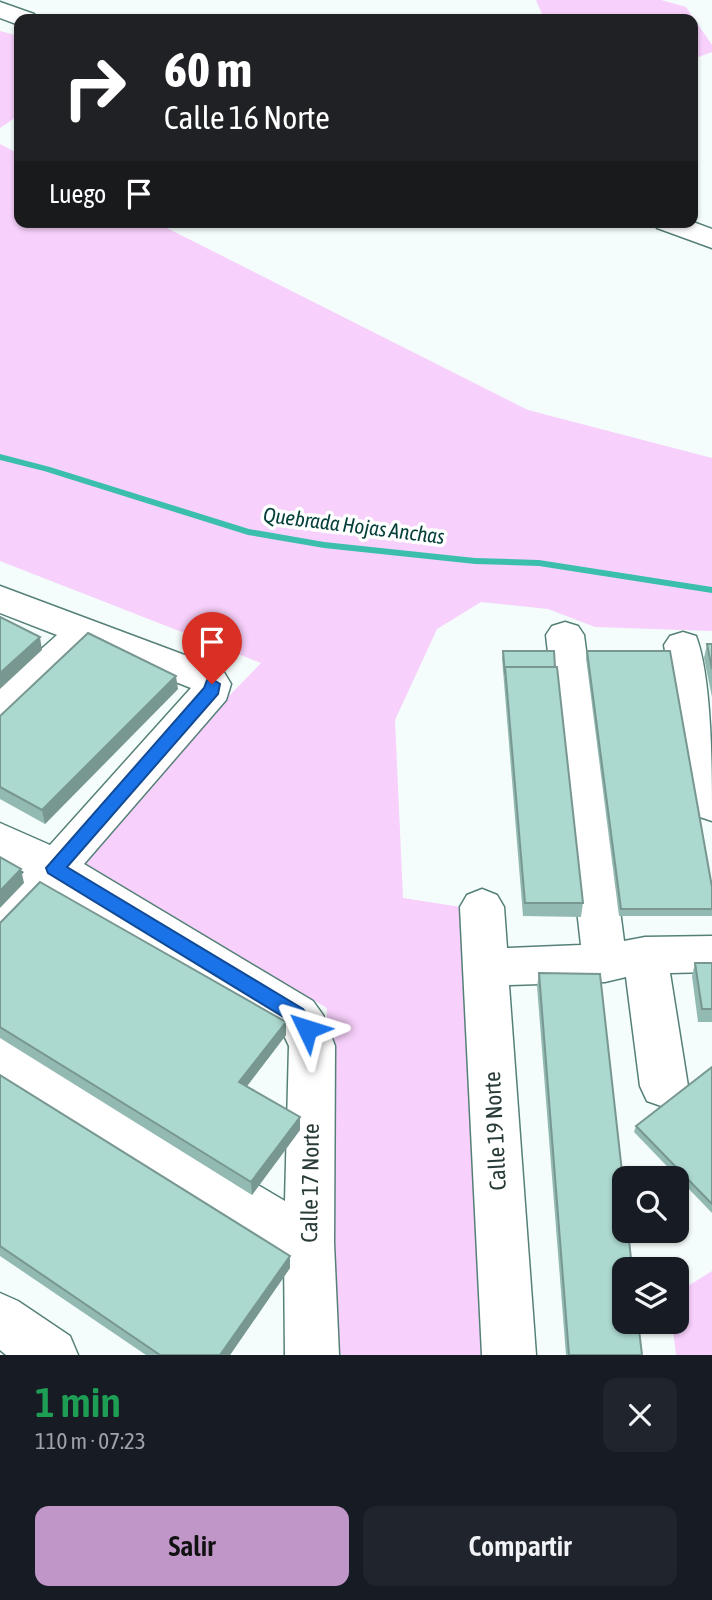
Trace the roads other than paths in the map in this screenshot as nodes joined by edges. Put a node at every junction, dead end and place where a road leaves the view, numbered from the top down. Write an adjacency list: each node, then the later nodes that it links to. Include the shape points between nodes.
1 (683, 228): 2 (street)
2 (712, 239)
3 (0, 599): 4 (street)
4 (85, 631): 7 (street); 10 (street, via 208,679 212,690)
5 (565, 635): 14 (street)
6 (683, 645): 8 (street)
7 (0, 709)
8 (712, 805)
9 (0, 839): 10 (street)
10 (55, 868): 12 (street); 18 (street, Calle 17 Norte, via 296,1015 307,1029 312,1046)
11 (482, 906): 15 (street, Calle 19 Norte)
12 (0, 925)
13 (712, 954): 14 (street)
14 (625, 959): 15 (street); 17 (street)
15 (486, 965): 22 (street, Calle 19 Norte)
16 (0, 1056): 18 (street)
17 (664, 1086)
18 (309, 1243): 21 (street, Calle 17 Norte)
19 (0, 1319): 20 (street)
20 (51, 1355)
21 (312, 1355)
22 (509, 1355)

